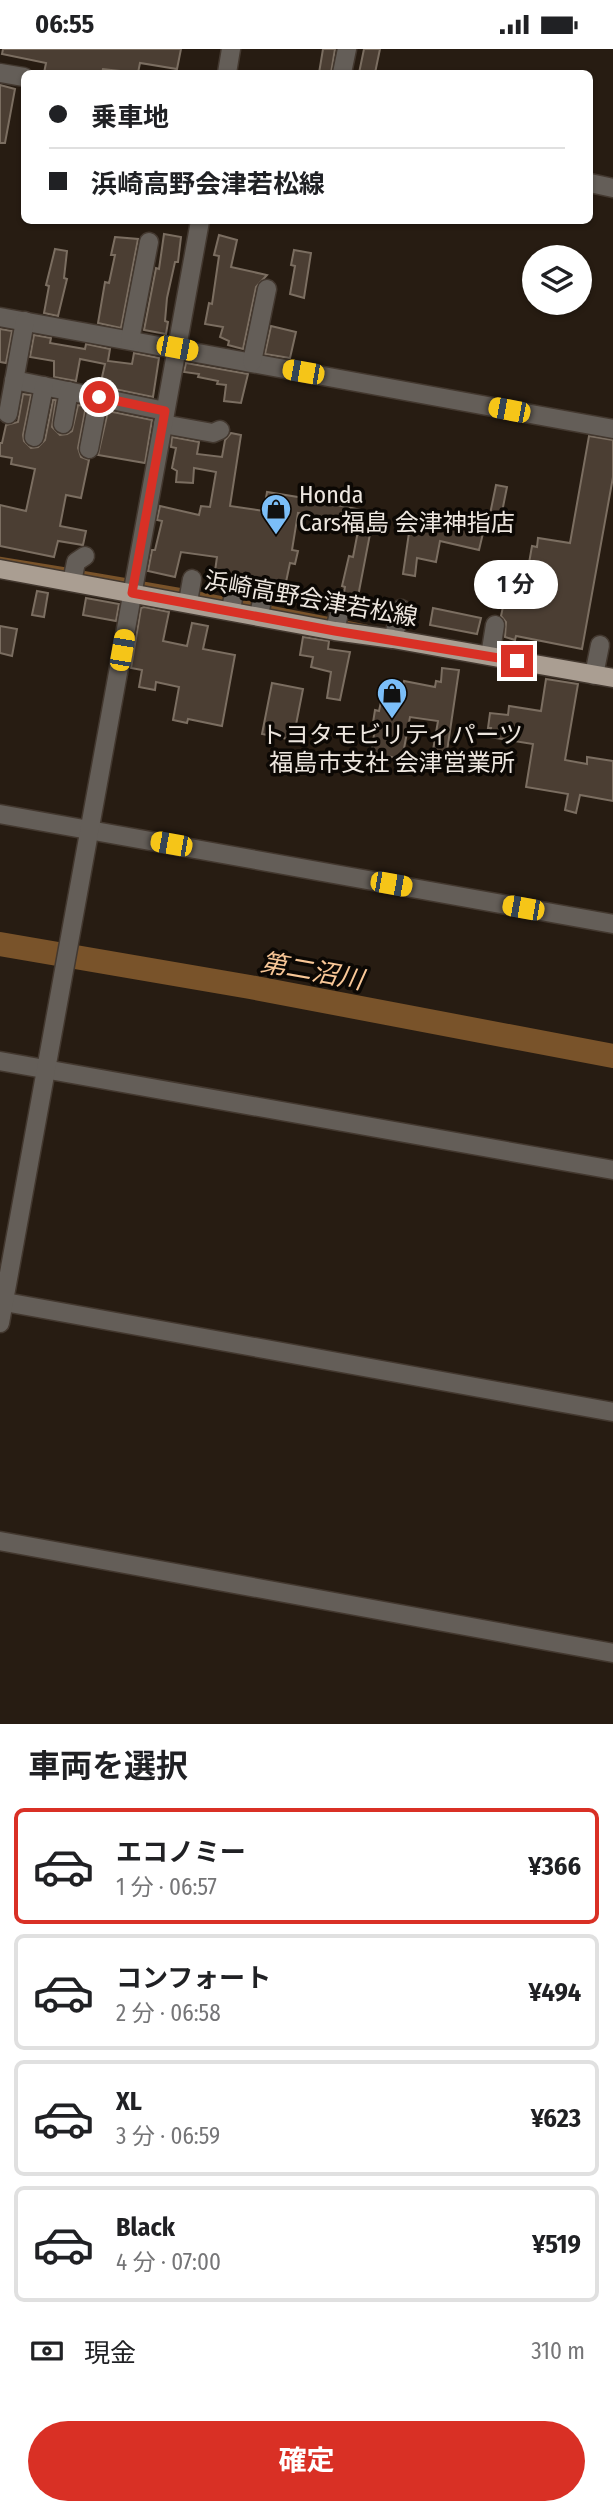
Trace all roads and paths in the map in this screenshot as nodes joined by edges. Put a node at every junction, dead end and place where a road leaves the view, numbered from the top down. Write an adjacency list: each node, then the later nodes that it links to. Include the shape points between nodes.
1 (232, 49): 3 (street)
2 (347, 49): 4 (street)
3 (228, 70)
4 (343, 70)
5 (0, 73): 6 (street)
6 (21, 77)
7 (593, 184): 8 (street)
8 (613, 188)
9 (199, 224): 15 (street)
10 (149, 241): 14 (street)
11 (267, 289): 16 (street)
12 (0, 317): 13 (street)
13 (25, 321): 14 (street); 17 (street)
14 (130, 340): 15 (street)
15 (177, 348): 16 (street); 22 (street)
16 (252, 362): 24 (street)
17 (14, 380): 18 (street); 21 (street)
18 (44, 386): 19 (street); 26 (street)
19 (69, 391): 20 (street); 23 (street)
20 (99, 397): 22 (street); 27 (street)
21 (8, 414)
22 (164, 417): 25 (street, via 213,433); 31 (street)
23 (63, 423)
24 (613, 429)
25 (220, 431)
26 (34, 437)
27 (89, 449)
28 (80, 559): 30 (street)
29 (0, 569): 30 (main road, 浜崎高野会津若松線)
30 (72, 582): 31 (main road, 浜崎高野会津若松線)
31 (134, 585): 34 (main road, 浜崎高野会津若松線, via 190,589 397,623); 38 (street)
32 (494, 631): 34 (street)
33 (599, 650): 35 (street)
34 (490, 656): 35 (main road, 浜崎高野会津若松線)
35 (594, 675): 36 (main road, 浜崎高野会津若松線)
36 (613, 678)
37 (0, 814): 38 (street)
38 (89, 829): 39 (street); 41 (street)
39 (613, 924)
40 (0, 1061): 41 (street)
41 (46, 1070): 42 (street); 43 (street)
42 (613, 1170)
43 (2, 1301): 44 (street); 45 (street)
44 (0, 1323)
45 (613, 1412)
46 (0, 1541): 47 (street)
47 (613, 1653)

